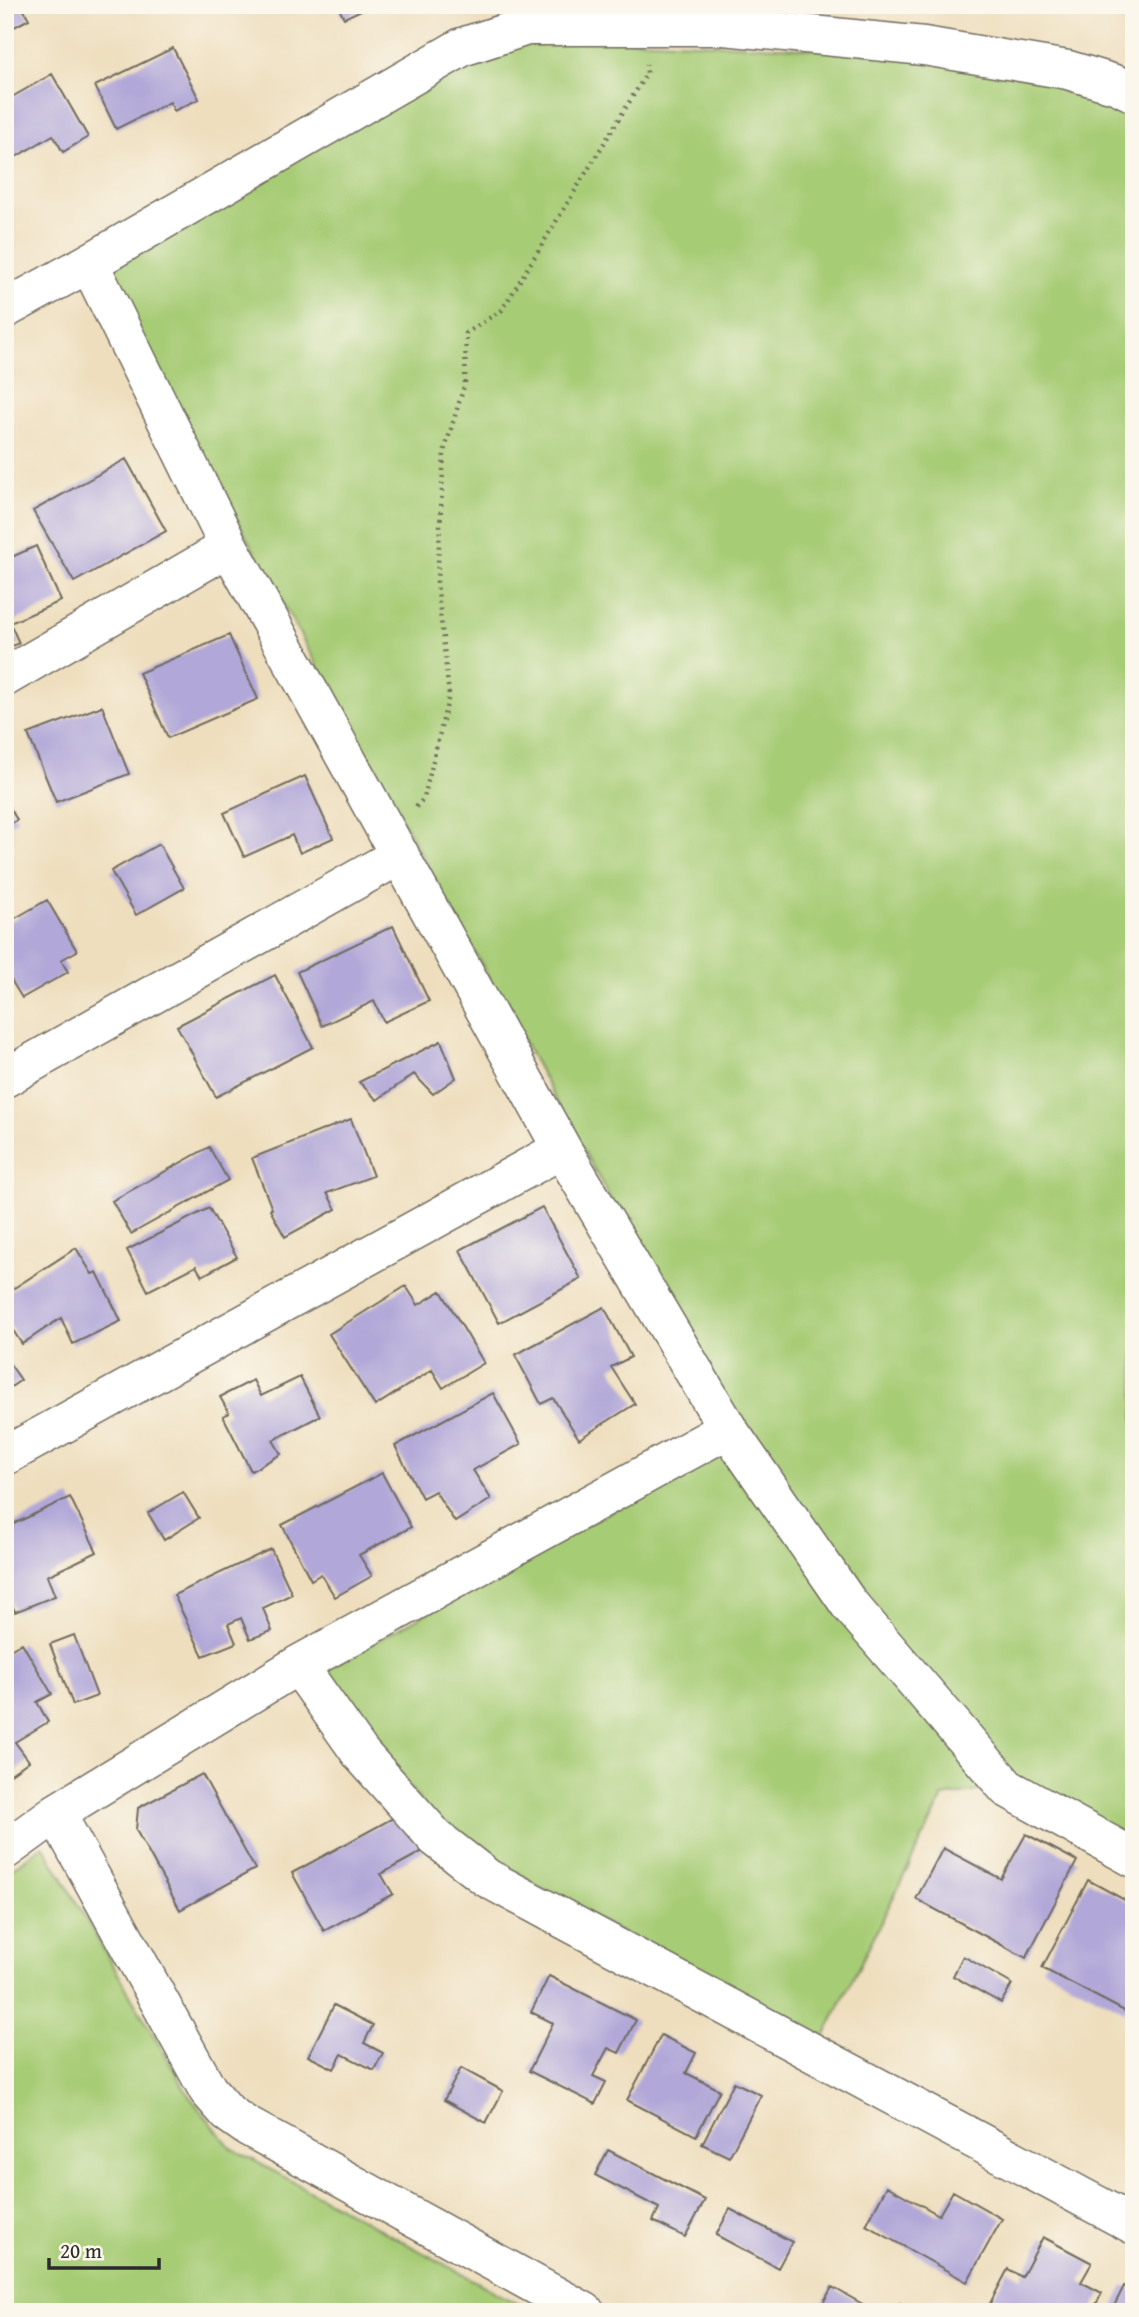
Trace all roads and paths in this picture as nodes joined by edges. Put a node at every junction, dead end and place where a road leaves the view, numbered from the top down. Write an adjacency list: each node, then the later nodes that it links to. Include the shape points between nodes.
1 (723, 16): 2 (street); 3 (street, via 1068,70)
2 (645, 26): 4 (street, via 527,26 462,47); 8 (path, via 646,73 502,310 466,333 465,383 444,452 437,582 449,695 424,798)
3 (1134, 93)
4 (89, 263): 5 (street); 6 (street)
5 (5, 309)
6 (229, 547): 7 (street); 8 (street)
7 (5, 677)
8 (395, 846): 9 (street); 10 (street)
9 (5, 1078)
10 (562, 1149): 11 (street); 12 (street)
11 (728, 1429): 13 (street); 16 (street, via 849,1604 1007,1788)
12 (5, 1456)
13 (298, 1665): 14 (street); 17 (street, via 361,1754 436,1838 487,1878)
14 (56, 1813): 15 (street); 18 (street, via 208,2090 228,2113)
15 (5, 1850)
16 (1134, 1857)
17 (1134, 2225)
18 (585, 2312)

